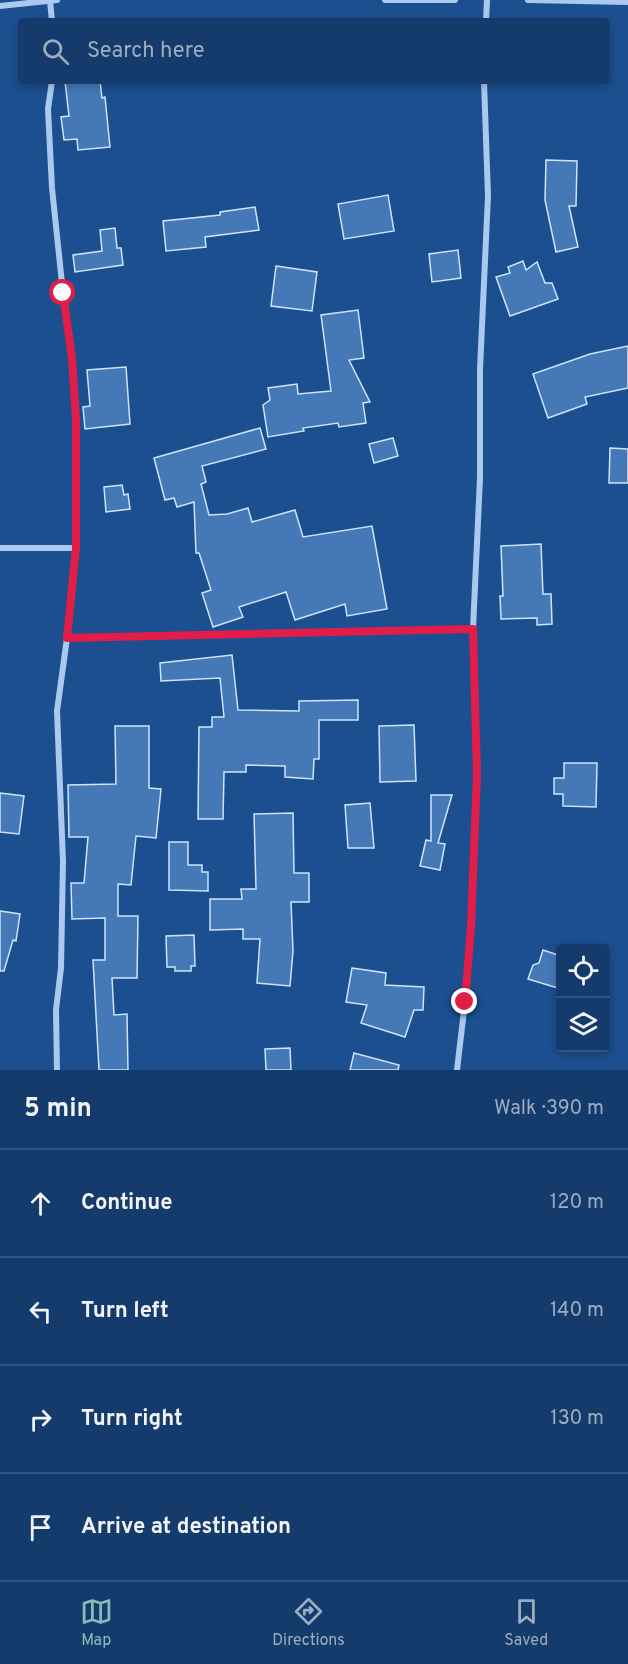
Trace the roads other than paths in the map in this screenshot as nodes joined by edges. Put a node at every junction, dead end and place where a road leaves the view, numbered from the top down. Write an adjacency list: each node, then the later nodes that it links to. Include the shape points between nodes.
1 (57, 0): 6 (street)
2 (385, 0): 3 (street)
3 (455, 0)
4 (487, 0): 10 (street)
5 (528, 0): 7 (street)
6 (50, 1): 8 (street); 9 (street)
7 (628, 2)
8 (0, 6)
9 (52, 18)
10 (486, 18)
11 (52, 84): 14 (street, via 48,109 52,188 76,419)
12 (484, 84): 15 (street, via 488,196)
13 (0, 548): 14 (street)
14 (76, 548): 16 (street)
15 (473, 629): 16 (street); 18 (street, via 477,774 471,927)
16 (67, 638): 17 (street, via 57,711 63,861)
17 (57, 1070)
18 (457, 1070)

